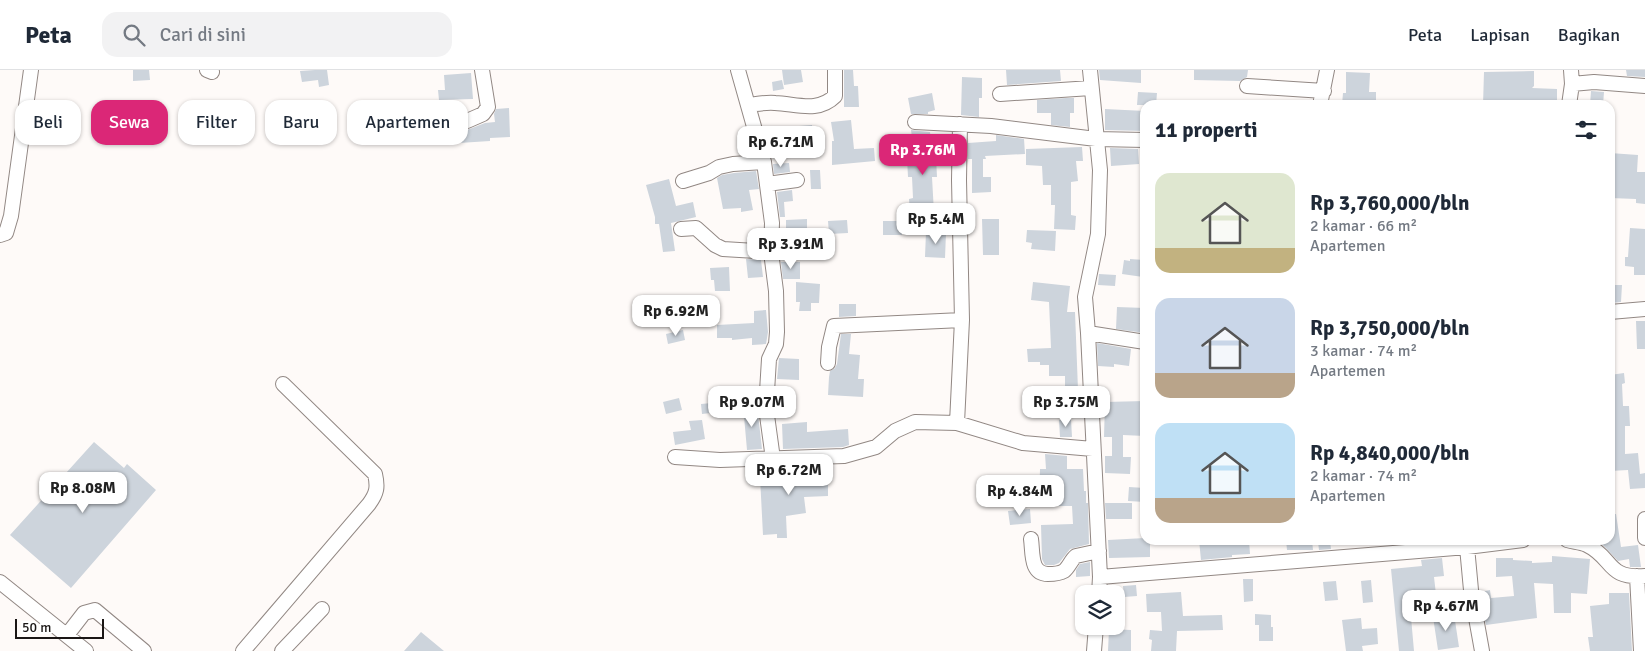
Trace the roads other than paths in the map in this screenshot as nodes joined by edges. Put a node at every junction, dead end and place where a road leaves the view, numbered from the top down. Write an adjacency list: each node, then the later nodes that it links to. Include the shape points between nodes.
1 (31, 70): 27 (street, via 11,216 6,234)
2 (482, 70): 17 (street, via 488,106 483,114)
3 (738, 70): 16 (street)
4 (835, 70): 16 (street, via 835,96 825,103 813,107 775,103)
5 (1090, 70): 11 (street)
6 (1327, 70): 12 (street)
7 (1571, 70): 8 (street)
8 (1572, 84): 10 (street, via 1594,82); 15 (street)
9 (1247, 86): 12 (street)
10 (1645, 86)
11 (1092, 88): 13 (street); 20 (street)
12 (1324, 91): 14 (street)
13 (1000, 94)
14 (1321, 100)
15 (1570, 100)
16 (748, 105): 22 (street)
17 (468, 121)
18 (915, 122): 19 (street)
19 (960, 124): 20 (street); 31 (street)
20 (1096, 139): 21 (street); 32 (street, via 1100,203 1098,234 1085,297)
21 (1140, 140)
22 (764, 162): 24 (street, via 719,167); 25 (street)
23 (797, 180): 25 (street)
24 (683, 181)
25 (766, 184): 28 (street, via 772,223)
26 (681, 229): 28 (street, via 696,228 723,249)
27 (0, 235)
28 (771, 252): 39 (street, via 777,332 769,359 766,408)
29 (1645, 309): 30 (street)
30 (1615, 312)
31 (962, 320): 34 (street, via 834,326); 36 (street)
32 (1088, 333): 33 (street); 37 (street)
33 (1140, 341)
34 (828, 363)
35 (283, 384): 56 (street, via 375,474 378,485 369,504)
36 (956, 423): 37 (street, via 1023,442); 39 (street, via 915,422 895,430 876,447 844,456)
37 (1093, 449): 46 (street)
38 (675, 457): 39 (street)
39 (773, 459)
40 (1645, 519): 41 (street)
41 (1645, 538)
42 (1031, 539): 46 (street, via 1034,566 1043,574 1066,570 1076,556)
43 (1479, 545): 45 (street)
44 (1587, 545): 47 (street, via 1623,576)
45 (1467, 547): 48 (street); 59 (street)
46 (1099, 551): 48 (street)
47 (1641, 576): 60 (street)
48 (1100, 577): 50 (street)
49 (1, 584): 53 (street)
50 (1100, 585)
51 (322, 609): 57 (street)
52 (1095, 635): 58 (street)
53 (67, 636): 54 (street); 55 (street, via 84,613 95,610)
54 (86, 651)
55 (144, 651)
56 (244, 651)
57 (282, 651)
58 (1094, 651)
59 (1482, 651)
60 (1641, 651)

